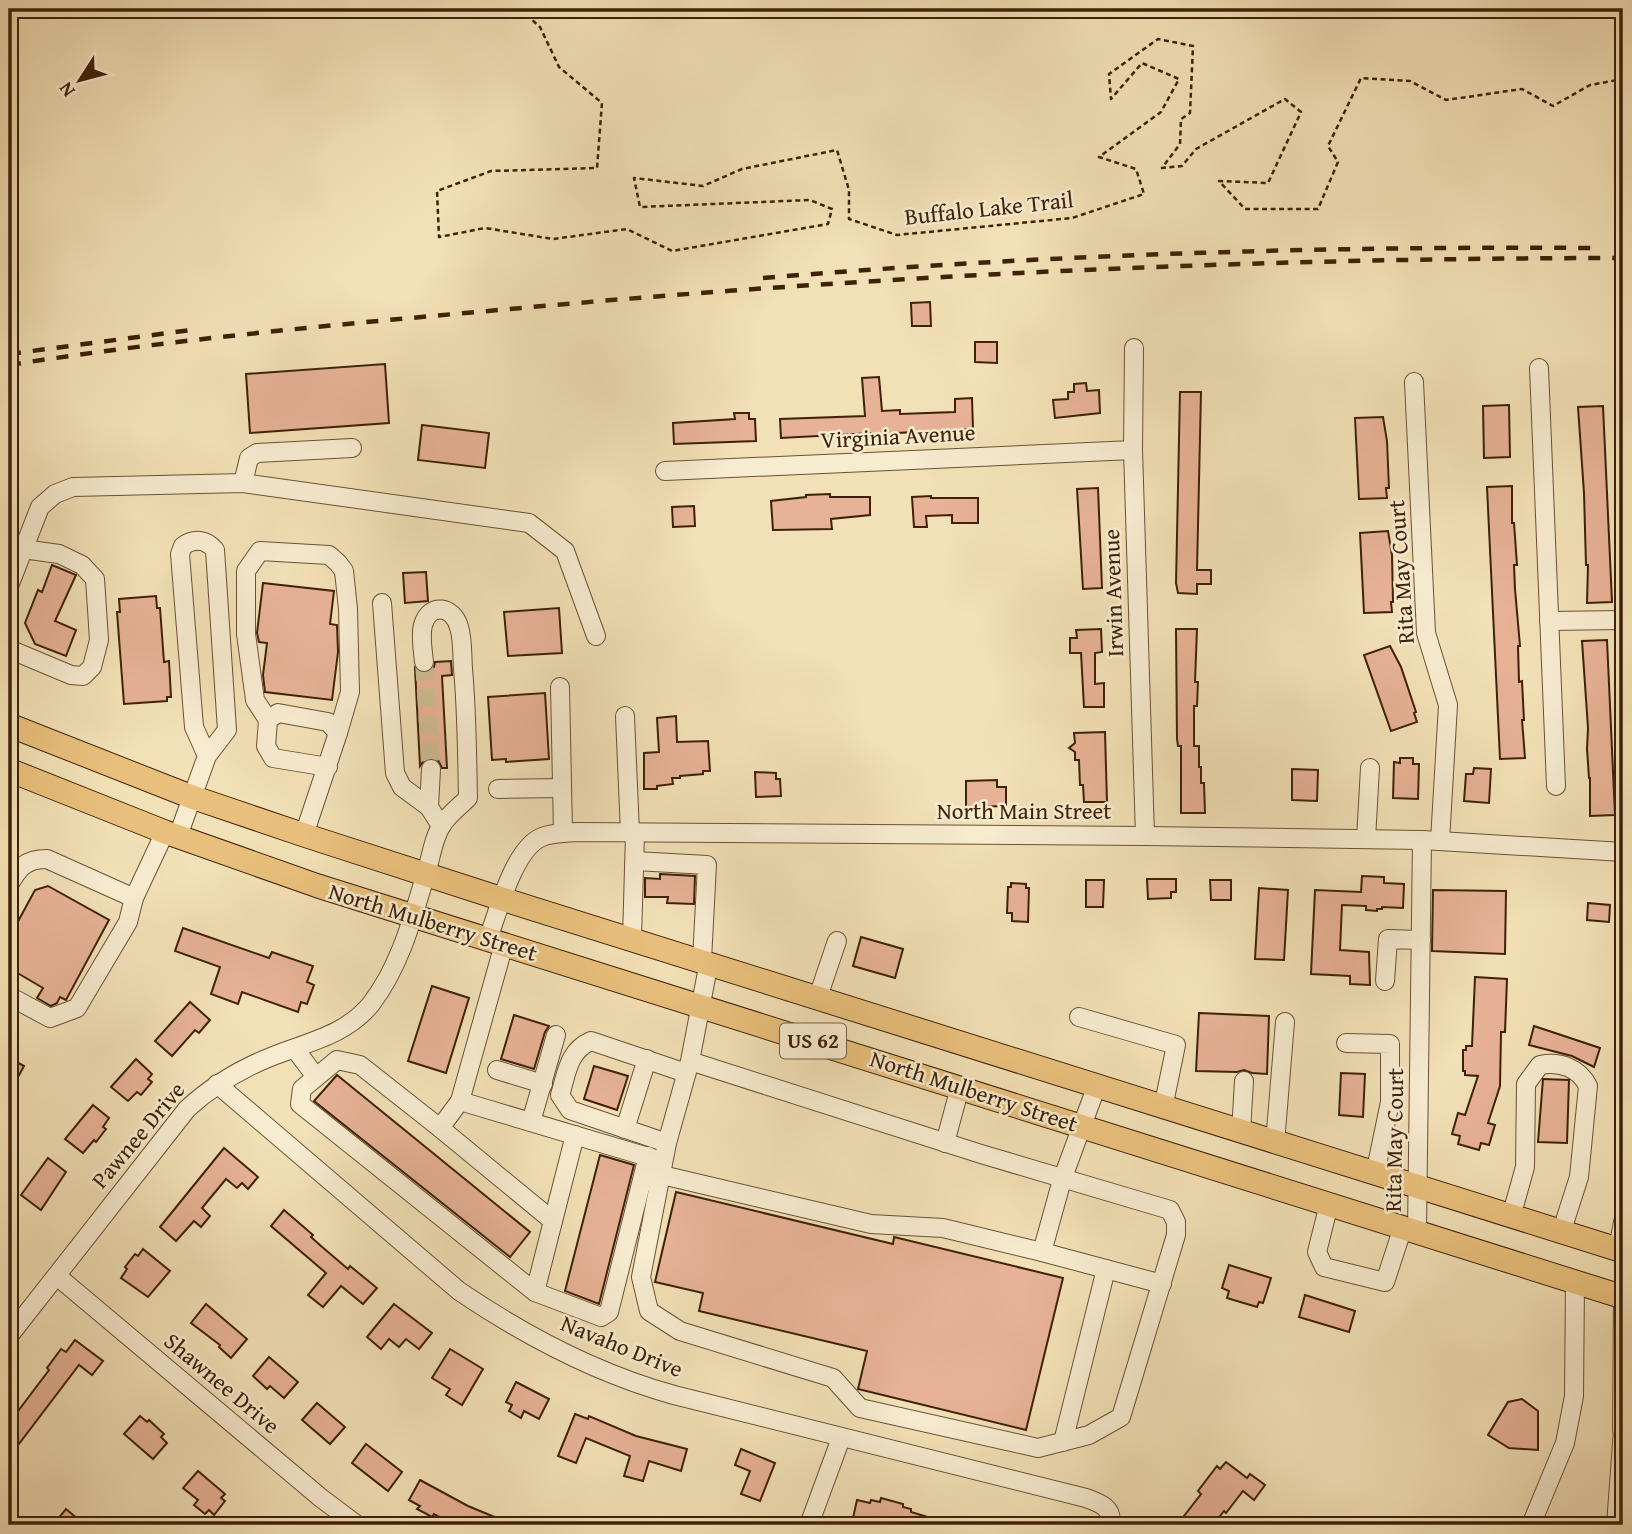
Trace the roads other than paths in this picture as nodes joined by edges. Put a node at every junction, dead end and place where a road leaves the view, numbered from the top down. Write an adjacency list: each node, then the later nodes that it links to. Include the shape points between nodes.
1 (1134, 348): 5 (street, Irwin Avenue)
2 (1539, 368): 12 (street)
3 (1414, 382): 38 (street, Rita May Court, via 1426,633 1448,705)
4 (352, 448): 7 (street, via 257,453 249,457)
5 (1133, 450): 6 (street, Virginia Avenue); 36 (street, Irwin Avenue)
6 (665, 471)
7 (243, 483): 8 (street, via 74,487 55,494 40,507); 13 (street, via 529,523 565,551)
8 (16, 547): 9 (street); 14 (street, via 59,554 82,565 95,579 99,640 92,667 83,676)
9 (9, 586)
10 (382, 603): 30 (street, via 395,773 402,787)
11 (1623, 620): 12 (street)
12 (1549, 621): 26 (street)
13 (596, 636)
14 (9, 649)
15 (424, 662): 31 (street, via 422,627 427,615 448,610 460,630 468,798)
16 (560, 687): 27 (street)
17 (625, 716): 33 (street)
18 (268, 720): 20 (street, via 278,713 328,722); 20 (street, via 255,700 246,634 246,571 260,551 329,555 344,571 348,609 350,692); 22 (street, via 266,747 273,758)
19 (9, 725): 29 (main road, North Mulberry Street / US 62)
20 (338, 733): 22 (street)
21 (207, 757): 21 (street, via 227,730 215,550 210,543 196,540 183,546 180,554 194,727); 29 (street)
22 (328, 767): 35 (street)
23 (1370, 768): 37 (street)
24 (431, 769): 30 (street)
25 (9, 770): 34 (main road, North Mulberry Street / US 62)
26 (1556, 786)
27 (562, 788): 28 (street); 32 (street)
28 (498, 789)
29 (192, 797): 34 (street); 35 (main road, North Mulberry Street / US 62)
30 (429, 807): 31 (street)
31 (441, 826): 41 (street, Pawnee Drive)
32 (562, 833): 33 (street, North Main Street); 44 (street, North Main Street, via 542,837 530,846)
33 (633, 833): 36 (street, North Main Street); 40 (street)
34 (171, 834): 43 (street); 45 (main road, North Mulberry Street / US 62)
35 (304, 835): 41 (main road, North Mulberry Street / US 62)
36 (1145, 836): 37 (street, North Main Street)
37 (1366, 839): 38 (street, North Main Street)
38 (1431, 841): 39 (street, North Main Street); 47 (street, Rita May Court)
39 (1623, 852)
40 (635, 861): 46 (street); 50 (street, via 707,864)
41 (426, 874): 44 (main road, North Mulberry Street / US 62); 45 (street, Pawnee Drive)
42 (9, 885): 43 (street, via 31,859 47,859)
43 (134, 898): 52 (street, via 128,922 77,1008 50,1018)
44 (502, 899): 46 (main road, North Mulberry Street / US 62); 48 (street, North Main Street)
45 (412, 916): 48 (main road, North Mulberry Street / US 62); 59 (street, Pawnee Drive, via 395,964 370,1006 344,1027)
46 (632, 939): 50 (main road, North Mulberry Street / US 62)
47 (1421, 940): 51 (street, via 1388,939); 83 (street, Rita May Court)
48 (496, 941): 54 (main road, North Mulberry Street / US 62); 69 (street, North Main Street)
49 (837, 941): 53 (street)
50 (705, 961): 53 (main road, North Mulberry Street / US 62); 54 (street)
51 (1385, 981)
52 (9, 996)
53 (818, 997): 67 (main road, North Mulberry Street / US 62)
54 (699, 1005): 61 (street); 68 (main road, North Mulberry Street / US 62)
55 (1079, 1017): 70 (street, via 1176,1045)
56 (1285, 1022): 79 (street)
57 (556, 1035): 66 (street)
58 (1346, 1043): 81 (street, via 1390,1044 1390,1102)
59 (295, 1049): 63 (street); 65 (street, Pawnee Drive)
60 (647, 1059): 61 (street); 74 (street); 74 (street, via 591,1041 573,1053 560,1096 564,1104)
61 (688, 1067): 77 (street); 78 (street)
62 (497, 1070): 66 (street)
63 (316, 1077): 73 (street, via 337,1060 360,1066); 96 (street, via 302,1089 300,1104)
64 (1244, 1081): 75 (street)
65 (217, 1084): 93 (street, Pawnee Drive, via 187,1109); 100 (street, Navaho Drive, via 459,1291 492,1314 649,1388)
66 (543, 1084): 71 (street)
67 (1097, 1085): 70 (main road, North Mulberry Street / US 62); 72 (street)
68 (960, 1087): 72 (main road, North Mulberry Street / US 62); 78 (street)
69 (460, 1101): 71 (street); 73 (street)
70 (1163, 1108): 75 (main road, North Mulberry Street / US 62)
71 (531, 1122): 76 (street)
72 (1081, 1125): 82 (street); 84 (main road, North Mulberry Street / US 62)
73 (440, 1128): 86 (street)
74 (625, 1129): 77 (street)
75 (1241, 1132): 79 (main road, North Mulberry Street / US 62)
76 (575, 1135): 80 (street); 86 (street)
77 (667, 1143): 80 (street)
78 (945, 1143): 82 (street)
79 (1275, 1143): 81 (main road, North Mulberry Street / US 62)
80 (658, 1164): 91 (street, via 872,1224 943,1228); 96 (street, via 609,1312 601,1317); 101 (street, via 640,1277 649,1311 680,1331 833,1378 860,1408 1038,1448)
81 (1375, 1174): 83 (main road, North Mulberry Street / US 62)
82 (1062, 1180): 91 (street); 95 (street, via 1170,1210 1176,1235)
83 (1418, 1187): 85 (main road, North Mulberry Street / US 62); 88 (street, Rita May Court)
84 (1329, 1204): 88 (main road, North Mulberry Street / US 62); 88 (street, Rita May Court, via 1317,1252 1324,1267 1385,1282)
85 (1511, 1217): 89 (main road, North Mulberry Street / US 62); 89 (street, via 1525,1167 1526,1084 1540,1065 1566,1067 1584,1077 1588,1086 1587,1120 1579,1177)
86 (553, 1221): 96 (street)
87 (1623, 1222): 90 (street)
88 (1410, 1229): 94 (main road, North Mulberry Street / US 62)
89 (1561, 1233): 90 (main road, North Mulberry Street / US 62)
90 (1620, 1250)
91 (1042, 1252): 92 (street)
92 (1106, 1269): 95 (street); 101 (street)
93 (57, 1276): 98 (street, Pawnee Drive); 102 (street, Shawnee Drive)
94 (1575, 1282): 97 (main road, North Mulberry Street / US 62); 105 (street, via 1574,1396 1565,1443)
95 (1162, 1284): 101 (street, via 1121,1417 1089,1435)
96 (535, 1292)
97 (1623, 1297): 99 (street)
98 (9, 1336)
99 (1623, 1430): 106 (street)
100 (841, 1438): 103 (street); 104 (street, Navaho Drive, via 1086,1498 1108,1510)
101 (1063, 1442)
102 (357, 1525)
103 (809, 1525)
104 (1111, 1525)
105 (1531, 1525)
106 (1616, 1525)

